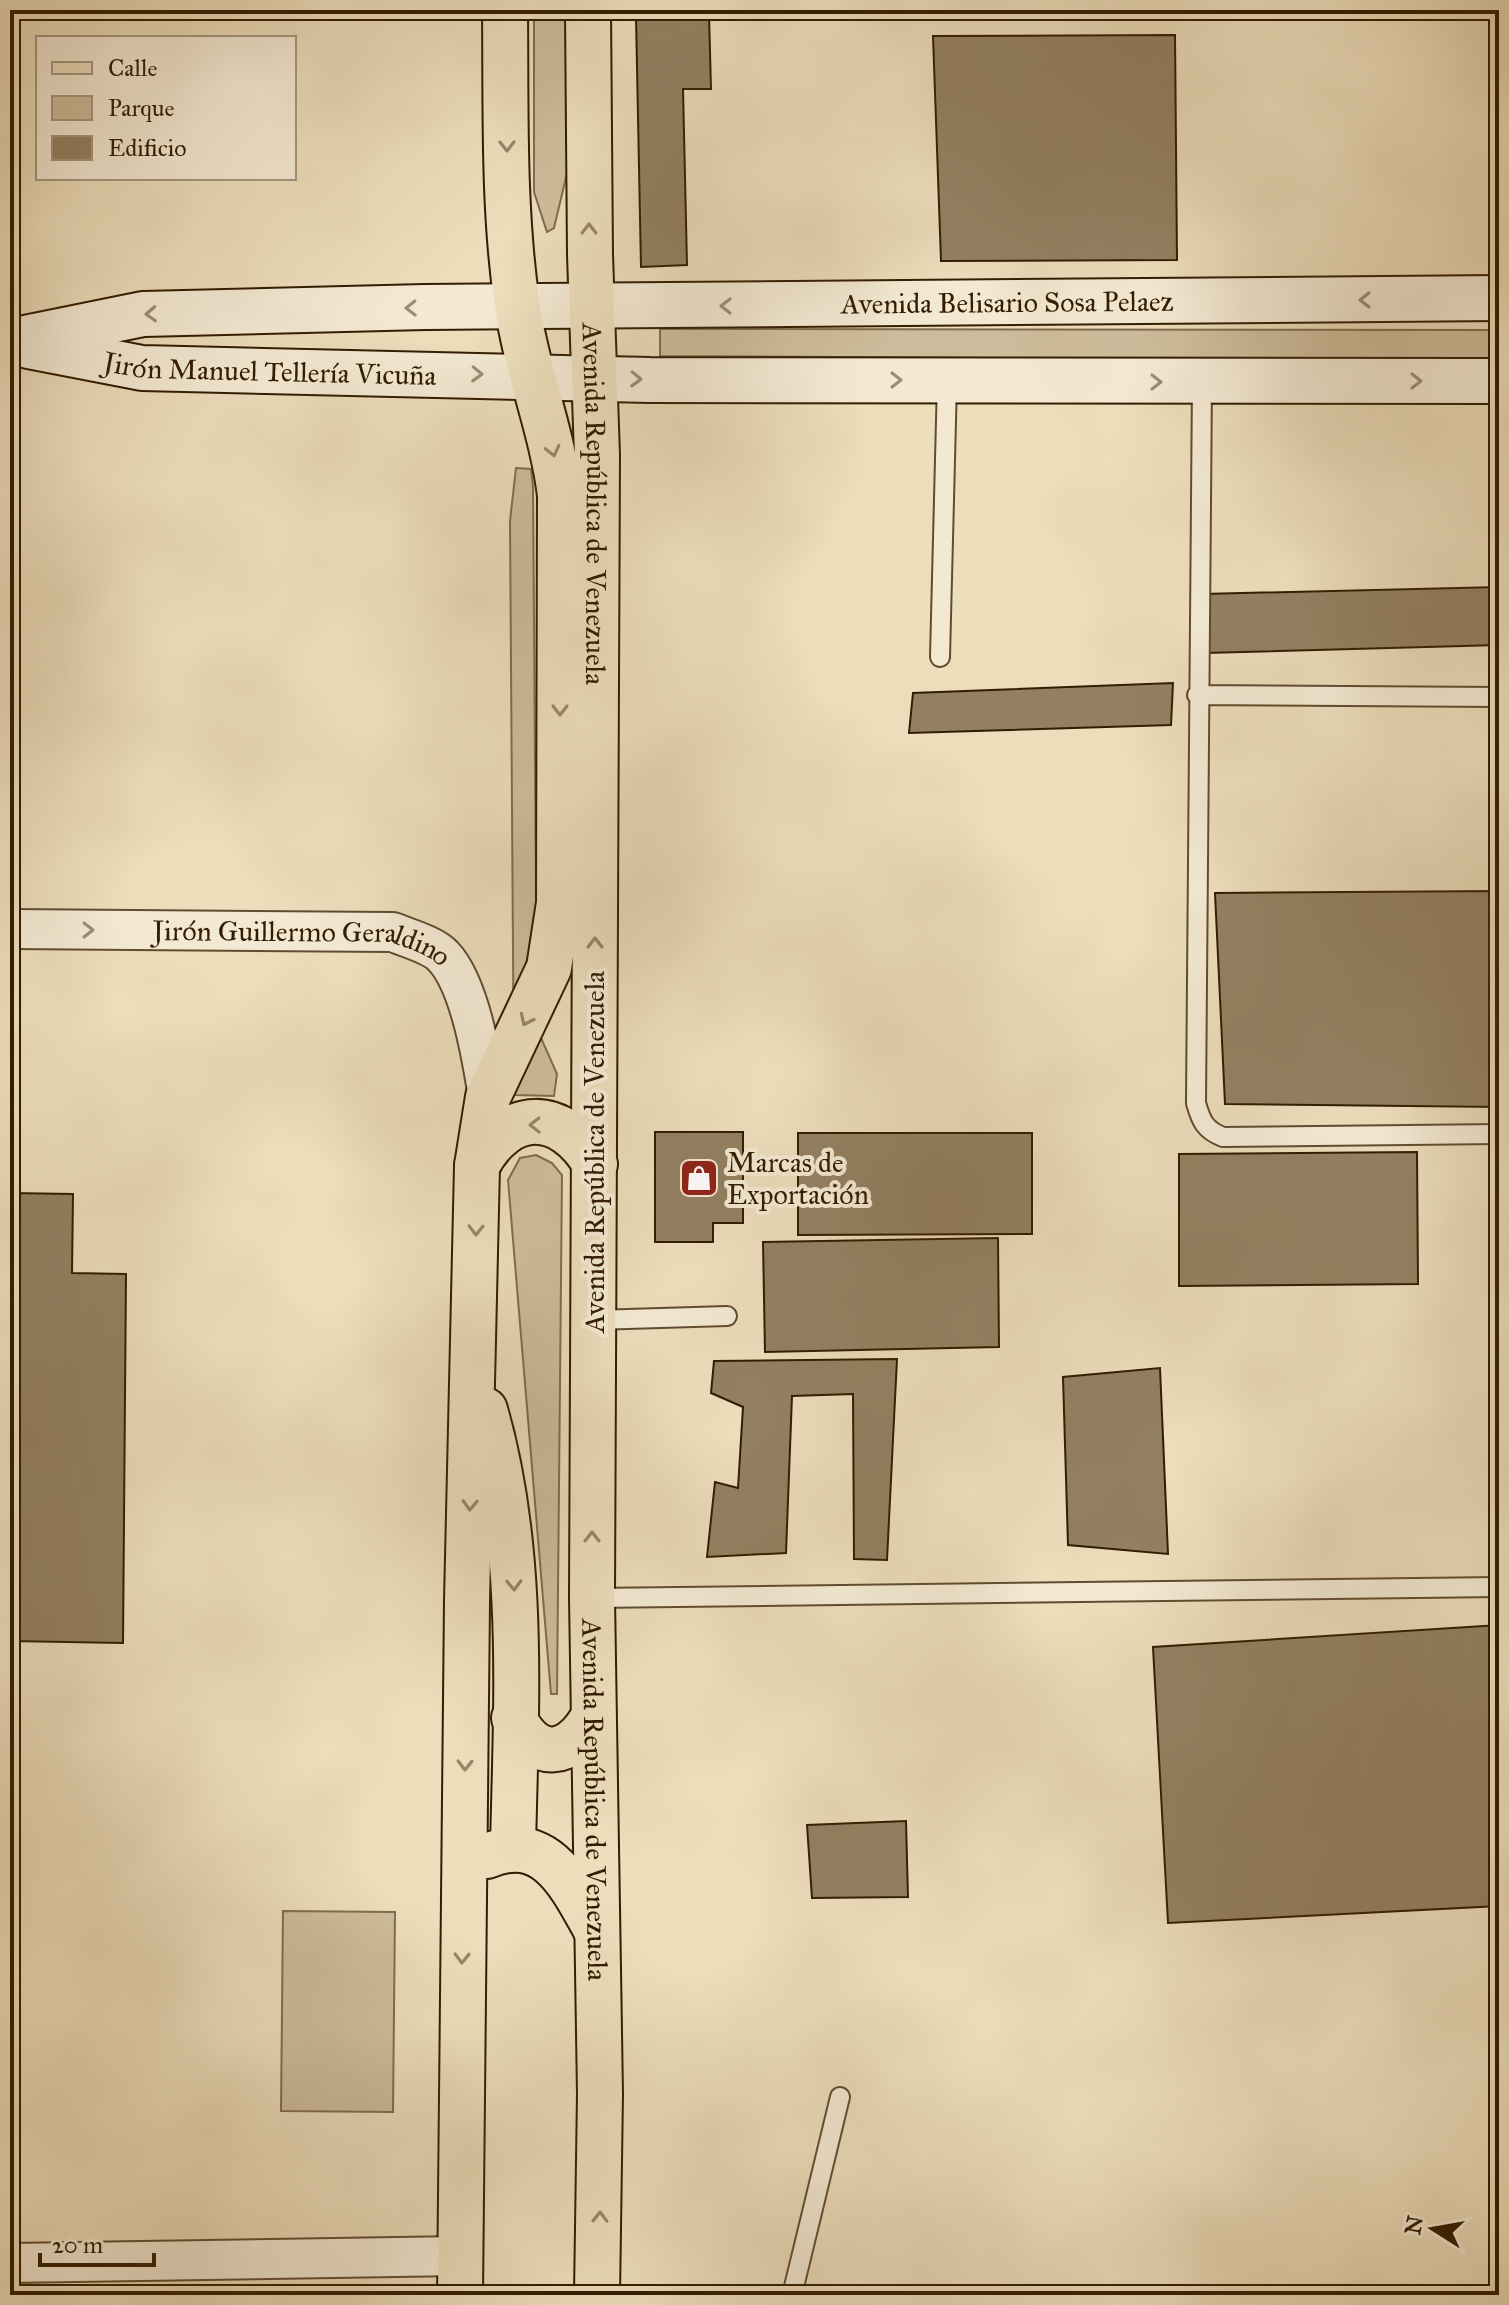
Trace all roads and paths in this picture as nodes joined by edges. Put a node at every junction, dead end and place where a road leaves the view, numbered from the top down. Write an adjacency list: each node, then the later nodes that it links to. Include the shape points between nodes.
1 (505, 10): 4 (main road, Avenida República de Venezuela, one-way to 4, via 507,182)
2 (588, 10): 5 (main road, Avenida República de Venezuela, one-way to 2)
3 (1499, 298): 5 (street, Avenida Belisario Sosa Pelaez, one-way to 5)
4 (517, 307): 5 (street, Avenida Belisario Sosa Pelaez); 6 (street, Jirón Manuel Tellería Vicuña, one-way to 6, via 143,314); 7 (main road, Avenida República de Venezuela)
5 (591, 307): 8 (main road, Avenida República de Venezuela)
6 (10, 342): 7 (street, Jirón Manuel Tellería Vicuña, one-way to 7, via 142,368)
7 (531, 376): 8 (street); 16 (main road, Avenida República de Venezuela, one-way to 16, via 555,455 560,495 559,903 549,968)
8 (594, 378): 9 (street, one-way to 9); 18 (main road, Avenida República de Venezuela, one-way to 8)
9 (947, 381): 11 (street, one-way to 11); 12 (lane)
10 (1499, 381): 11 (street, one-way to 10)
11 (1202, 382): 13 (lane)
12 (940, 657)
13 (1197, 695): 14 (lane); 17 (lane, via 1196,1103 1206,1129 1223,1137)
14 (1499, 697)
15 (10, 929): 16 (street, Jirón Guillermo Geraldino, one-way to 16, via 393,932 443,955 466,999)
16 (488, 1097): 19 (main road, Avenida República de Venezuela)
17 (1499, 1134)
18 (595, 1164): 19 (main road, one-way to 19, via 582,1142 561,1127 536,1122 511,1128 490,1143); 21 (main road, Avenida República de Venezuela)
19 (477, 1166): 22 (main road, Avenida República de Venezuela, one-way to 22)
20 (727, 1316): 21 (lane)
21 (594, 1320): 24 (main road, Avenida República de Venezuela, one-way to 21)
22 (474, 1371): 26 (main road, Avenida República de Venezuela, one-way to 26, via 502,1471 512,1539); 28 (main road, Avenida República de Venezuela, one-way to 28)
23 (1499, 1587): 24 (lane)
24 (592, 1598): 25 (main road, Avenida República de Venezuela)
25 (593, 1717): 26 (main road, via 577,1741 553,1750 535,1746); 29 (main road, Avenida República de Venezuela)
26 (514, 1718): 27 (main road, Avenida República de Venezuela)
27 (513, 1848): 28 (main road, via 486,1857); 29 (main road, via 547,1859)
28 (463, 1880): 32 (main road, Avenida República de Venezuela, one-way to 32)
29 (597, 1930): 33 (main road, Avenida República de Venezuela, one-way to 29)
30 (840, 2097): 34 (lane)
31 (10, 2263): 32 (street)
32 (460, 2276)
33 (597, 2295)
34 (792, 2295)

